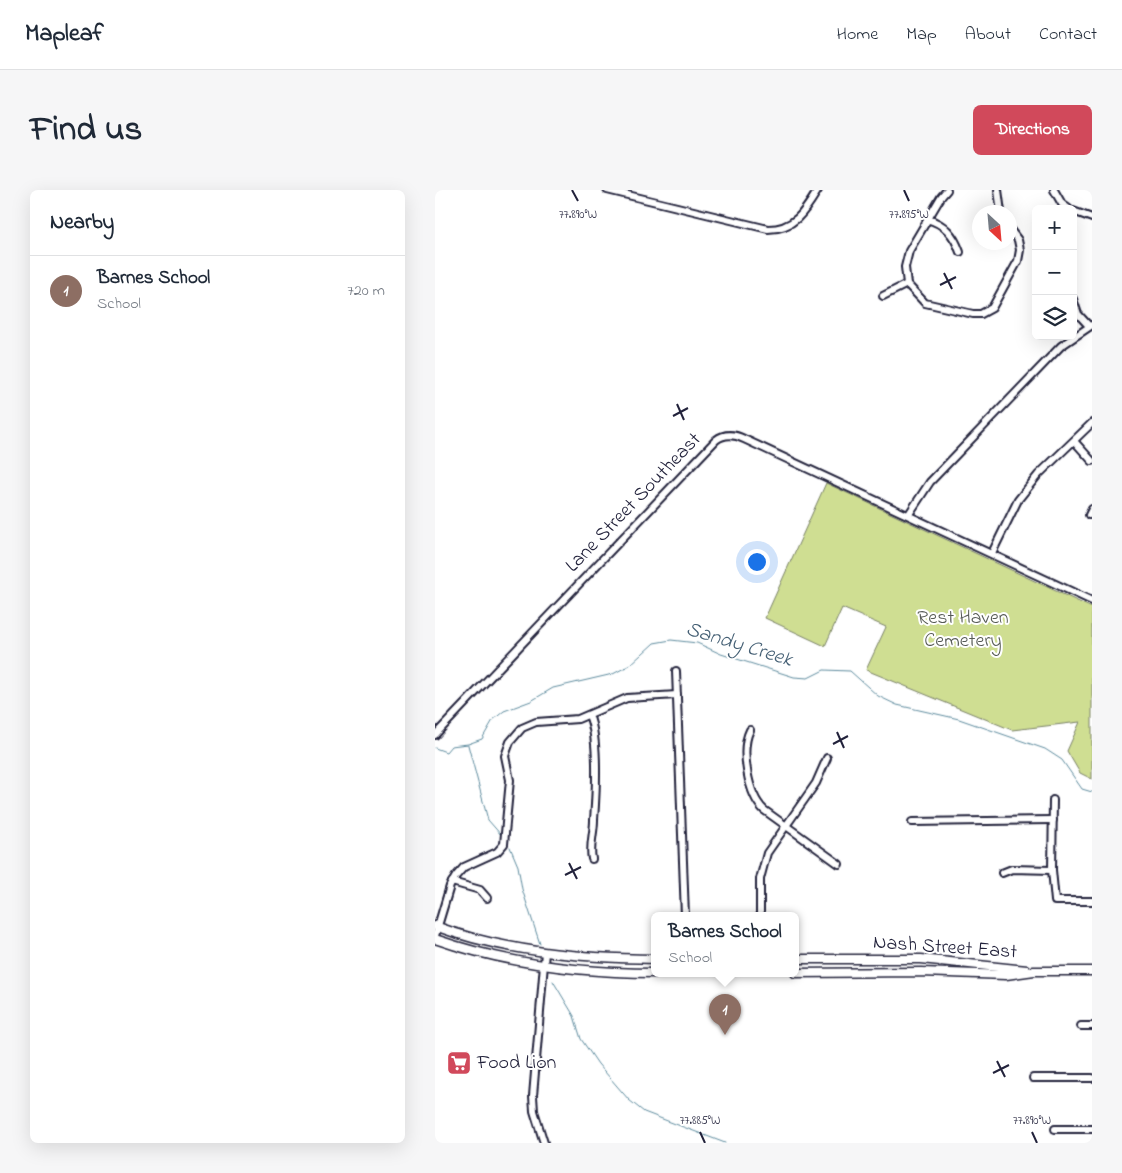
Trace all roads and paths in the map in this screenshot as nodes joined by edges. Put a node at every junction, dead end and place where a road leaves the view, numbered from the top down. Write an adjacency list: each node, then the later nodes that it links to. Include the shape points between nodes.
1 (607, 190): 2 (street, via 777,229 794,222)
2 (818, 190)
3 (947, 190): 10 (street)
4 (998, 190): 6 (street)
5 (1054, 190): 7 (street)
6 (1000, 205)
7 (1063, 205)
8 (1077, 212): 9 (street)
9 (1092, 218)
10 (927, 219): 12 (street, via 948,230); 13 (street, via 907,255)
11 (1017, 238): 13 (street, via 1020,257 996,303 986,312 973,314 933,306 919,298)
12 (960, 252)
13 (907, 284): 14 (street)
14 (883, 296)
15 (1077, 309): 16 (street)
16 (1091, 325): 20 (street, via 1061,346 930,482)
17 (1092, 423): 18 (street)
18 (1073, 441): 19 (street); 21 (street, via 1018,500)
19 (1092, 461)
20 (909, 514): 21 (street, Lane Street Southeast); 27 (street, Lane Street Southeast, via 737,436 724,435)
21 (992, 553): 22 (street, Lane Street Southeast)
22 (1092, 600)
23 (676, 671): 24 (street)
24 (677, 695): 25 (street, via 627,698); 40 (street)
25 (589, 715): 33 (street, via 594,730 595,753); 37 (street, via 570,721 530,723 515,736 505,756 510,780 504,844 495,854 464,867)
26 (750, 730): 32 (street, via 746,746 752,794 764,810)
27 (435, 735)
28 (827, 758): 32 (street, via 816,783)
29 (1053, 800): 30 (street)
30 (1053, 820): 31 (street); 35 (street)
31 (912, 822)
32 (785, 826): 34 (street); 41 (street, via 764,862 760,879)
33 (592, 859)
34 (839, 864)
35 (1052, 870): 36 (street); 39 (street, via 1055,901)
36 (1002, 873)
37 (452, 882): 38 (street, via 480,890); 42 (street)
38 (487, 898)
39 (1092, 901)
40 (685, 912)
41 (760, 912)
42 (437, 926): 43 (street); 44 (main road)
43 (435, 938): 47 (main road, via 480,953)
44 (545, 952): 45 (main road); 47 (street)
45 (651, 959)
46 (799, 959): 48 (main road, Nash Street East, via 921,959)
47 (543, 967): 50 (main road); 58 (street, via 533,1096)
48 (1034, 971): 49 (main road); 51 (main road, Nash Street East, via 1006,974)
49 (1092, 971)
50 (651, 973)
51 (799, 973)
52 (1081, 1026): 53 (street)
53 (1092, 1026)
54 (1033, 1078): 55 (street)
55 (1092, 1078)
56 (1092, 1129): 57 (street)
57 (1055, 1130)
58 (544, 1143)

